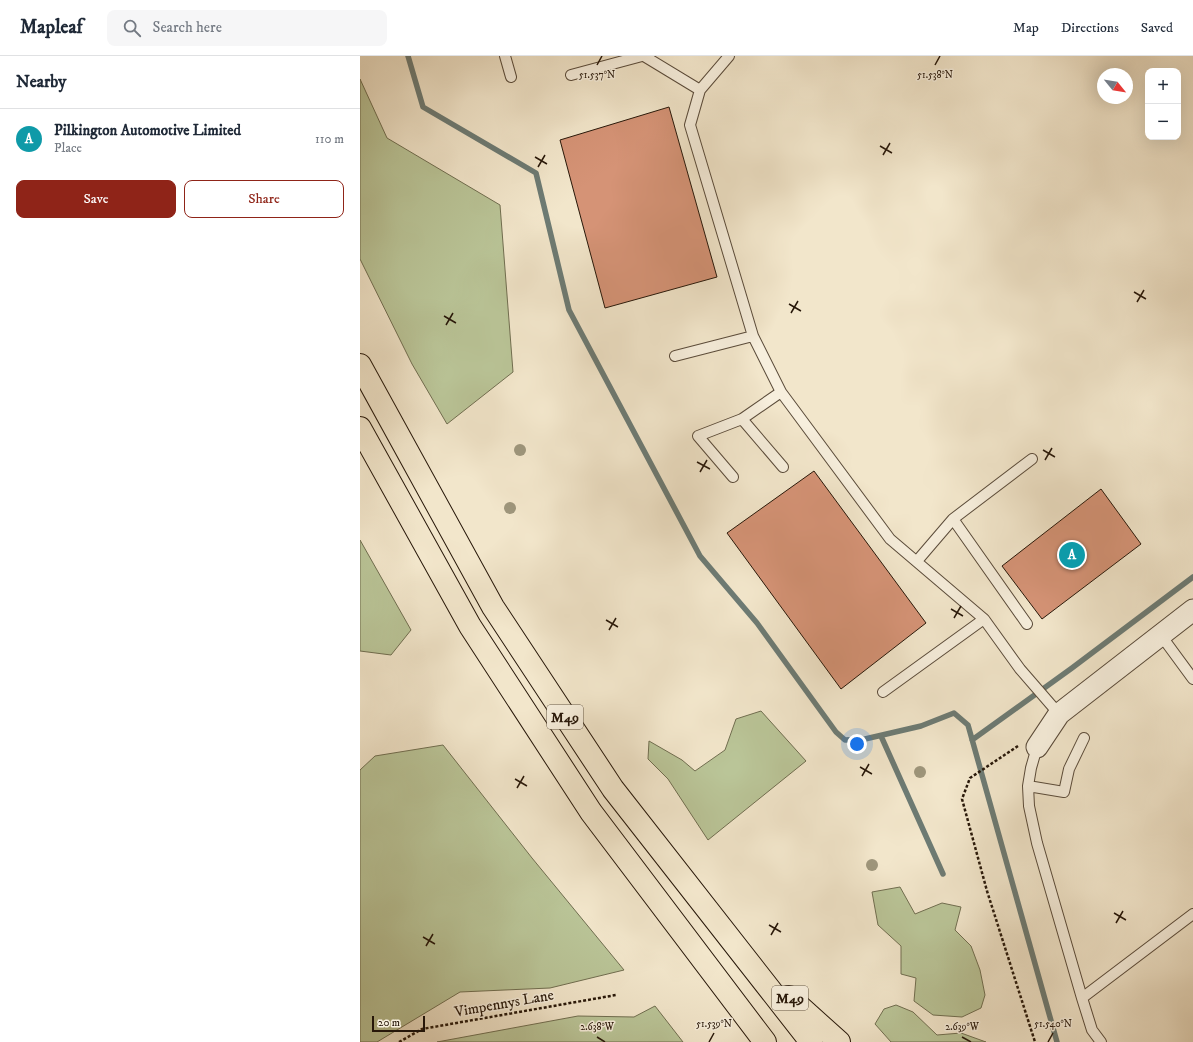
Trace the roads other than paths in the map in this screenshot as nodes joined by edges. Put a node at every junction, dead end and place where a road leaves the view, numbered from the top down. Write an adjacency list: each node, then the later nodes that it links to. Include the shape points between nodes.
1 (505, 56): 5 (lane)
2 (643, 56): 4 (lane); 6 (lane)
3 (728, 56): 6 (lane)
4 (571, 75)
5 (511, 77)
6 (700, 90): 7 (lane, via 690,125)
7 (753, 336): 8 (lane); 10 (lane)
8 (675, 356)
9 (360, 365): 29 (highway, M49, via 493,607 613,789)
10 (781, 392): 11 (lane); 17 (lane, via 890,539)
11 (742, 419): 14 (lane); 15 (lane, via 698,436)
12 (360, 428): 31 (highway, M49, via 470,626 591,812)
13 (1032, 459): 16 (lane)
14 (783, 467)
15 (733, 477)
16 (953, 519): 17 (lane); 20 (lane)
17 (917, 561): 19 (lane)
18 (1193, 610): 21 (street)
19 (984, 619): 23 (lane); 24 (lane, via 1020,669)
20 (1027, 624)
21 (1160, 634): 22 (lane); 24 (street)
22 (1193, 679)
23 (883, 692)
24 (1059, 714): 26 (street)
25 (1084, 738): 27 (lane, via 1069,769 1064,792)
26 (1037, 747): 27 (lane, via 1030,768)
27 (1028, 786): 30 (lane, via 1029,806 1037,843)
28 (1193, 914): 30 (lane)
29 (741, 953): 32 (highway, M49); 33 (highway, M49)
30 (1082, 998): 34 (lane, via 1092,1030)
31 (765, 1042)
32 (811, 1042)
33 (839, 1042)
34 (1101, 1042)

